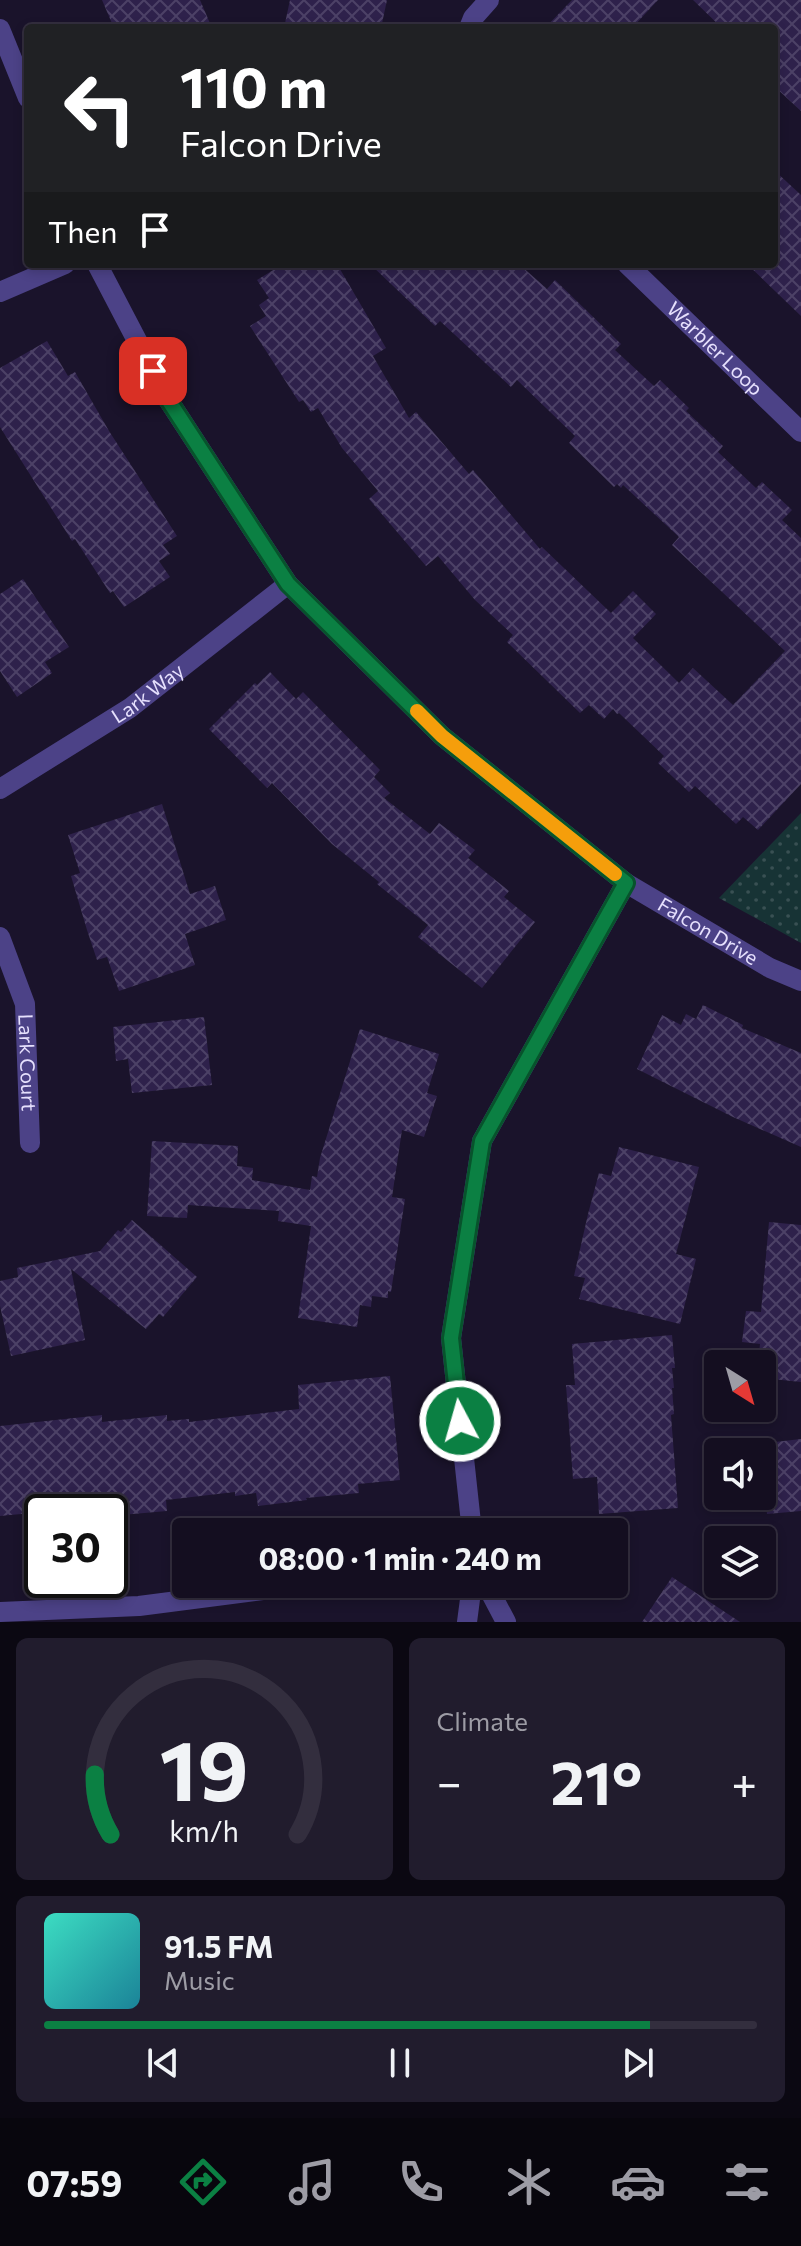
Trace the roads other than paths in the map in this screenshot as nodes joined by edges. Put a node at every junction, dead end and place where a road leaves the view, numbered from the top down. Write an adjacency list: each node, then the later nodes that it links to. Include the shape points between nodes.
1 (489, 0): 2 (street)
2 (471, 24)
3 (0, 29): 4 (street)
4 (24, 88)
5 (56, 268): 8 (street)
6 (99, 268): 10 (street, Falcon Drive, via 167,398)
7 (631, 268): 9 (street, Warbler Loop)
8 (0, 292)
9 (801, 432)
10 (288, 584): 11 (street, Lark Way, via 130,708); 12 (street, Falcon Drive, via 442,736)
11 (0, 789)
12 (626, 883): 14 (street, Falcon Drive); 16 (street, via 482,1141 451,1338)
13 (0, 937): 15 (street, Lark Court, via 25,1004)
14 (801, 981)
15 (30, 1143)
16 (470, 1518)
17 (230, 1598): 21 (street)
18 (470, 1598): 22 (street)
19 (493, 1598): 23 (street)
20 (0, 1612): 21 (street)
21 (139, 1614)
22 (467, 1622)
23 (506, 1622)

